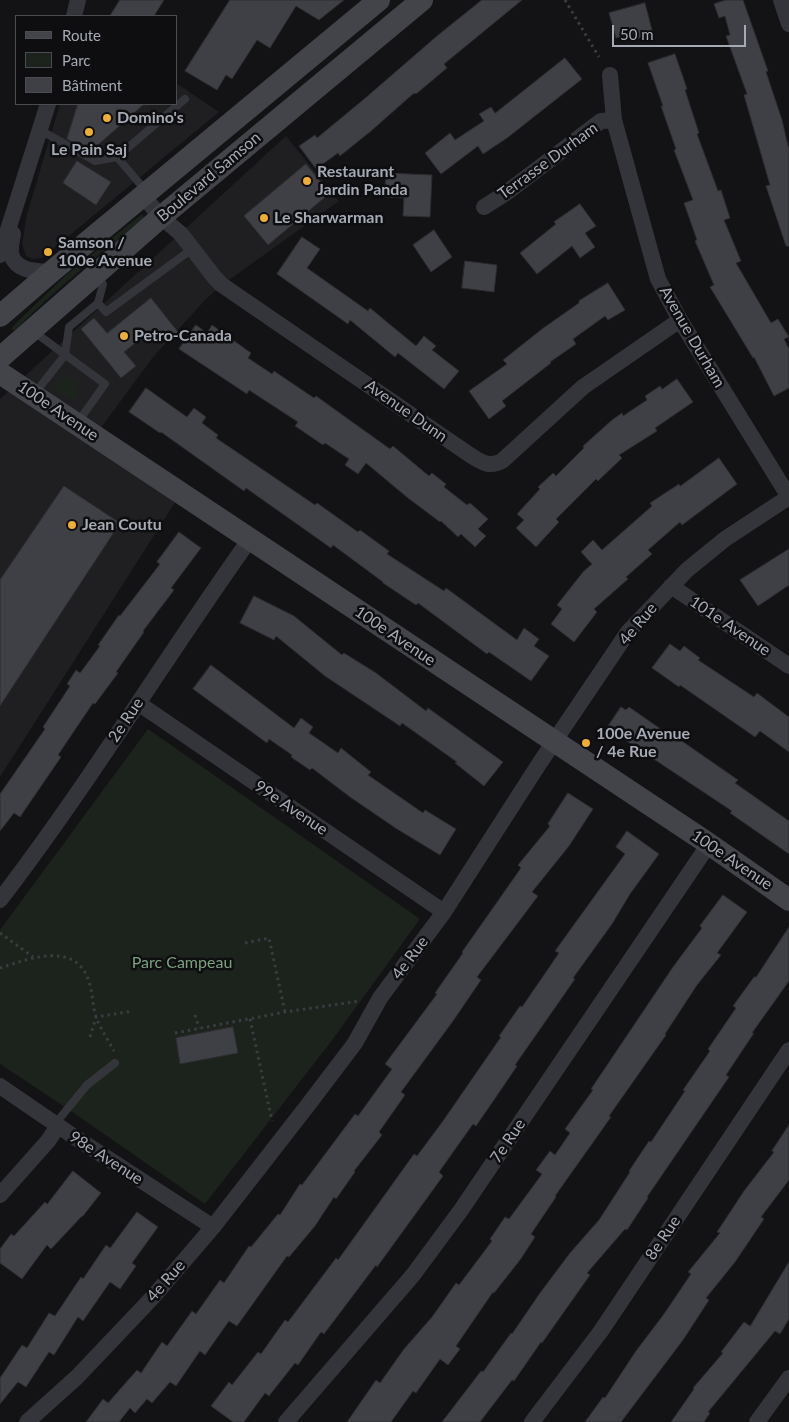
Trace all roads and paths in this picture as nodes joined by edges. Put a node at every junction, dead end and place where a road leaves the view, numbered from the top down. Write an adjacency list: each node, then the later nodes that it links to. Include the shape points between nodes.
1 (78, 0): 6 (street)
2 (379, 0): 17 (street, Boulevard Samson)
3 (422, 0): 20 (street, Boulevard Samson)
4 (565, 0): 8 (path)
5 (781, 0): 7 (street)
6 (74, 15)
7 (789, 24)
8 (599, 57)
9 (610, 74): 14 (street, Avenue Durham)
10 (184, 99): 11 (lane)
11 (178, 104)
12 (48, 105): 15 (street)
13 (177, 105): 16 (lane)
14 (614, 120): 19 (street, Terrasse Durham, via 601,121); 27 (street, Avenue Durham, via 658,279)
15 (40, 129): 16 (lane, via 95,161); 18 (street)
16 (116, 157): 17 (lane)
17 (145, 195): 20 (street, Avenue Dunn); 23 (street, Boulevard Samson)
18 (16, 204): 22 (street); 23 (street, via 11,253 16,264 28,271)
19 (484, 206)
20 (161, 216): 21 (street, Avenue Dunn); 24 (street, Boulevard Samson)
21 (192, 249): 25 (lane, via 106,312); 27 (street, Avenue Dunn, via 222,285 470,456 489,465 502,461 583,386)
22 (0, 255)
23 (51, 272): 26 (street, Boulevard Samson)
24 (96, 274): 25 (lane, via 103,284); 28 (street, Boulevard Samson)
25 (98, 304): 29 (lane, via 69,327)
26 (0, 316)
27 (680, 320): 34 (street, Avenue Durham)
28 (32, 330): 29 (lane); 30 (street, Boulevard Samson)
29 (65, 354): 32 (lane); 33 (lane, via 105,384)
30 (0, 358)
31 (0, 373): 32 (street, 100e Avenue)
32 (34, 395): 33 (street, 100e Avenue)
33 (77, 424): 35 (street, 100e Avenue)
34 (789, 497): 36 (street, 4e Rue, via 725,539)
35 (250, 539): 38 (street, 2e Rue); 39 (street, 100e Avenue)
36 (671, 586): 37 (street, 101e Avenue); 39 (street, 4e Rue, via 628,632)
37 (789, 666)
38 (138, 703): 41 (street, 2e Rue, via 40,848); 43 (street, 99e Avenue)
39 (554, 741): 40 (street, 100e Avenue); 43 (street, 4e Rue)
40 (709, 844): 42 (street, 100e Avenue); 66 (street, 7e Rue, via 461,1210 412,1275)
41 (0, 900)
42 (789, 900)
43 (444, 912): 48 (street, 4e Rue)
44 (0, 933): 46 (path)
45 (245, 943): 50 (path, via 269,938)
46 (34, 957): 47 (path); 52 (path, via 73,959 83,967 89,980)
47 (0, 968)
48 (380, 998): 50 (path); 63 (street, 4e Rue, via 354,1043)
49 (133, 1011): 52 (path)
50 (285, 1012): 53 (path)
51 (195, 1015): 54 (path)
52 (96, 1018): 56 (path); 58 (path)
53 (250, 1018): 54 (path); 60 (path)
54 (199, 1028): 55 (path)
55 (175, 1033)
56 (90, 1037)
57 (789, 1050): 67 (street, 8e Rue, via 601,1331)
58 (116, 1059): 61 (lane, via 87,1084)
59 (0, 1086): 61 (street, 98e Avenue)
60 (272, 1121)
61 (57, 1125): 62 (street, via 48,1141); 63 (street, 98e Avenue)
62 (0, 1195)
63 (213, 1227): 65 (street, 4e Rue, via 77,1377)
64 (789, 1378): 68 (street)
65 (26, 1422)
66 (286, 1422)
67 (532, 1422)
68 (757, 1422)

